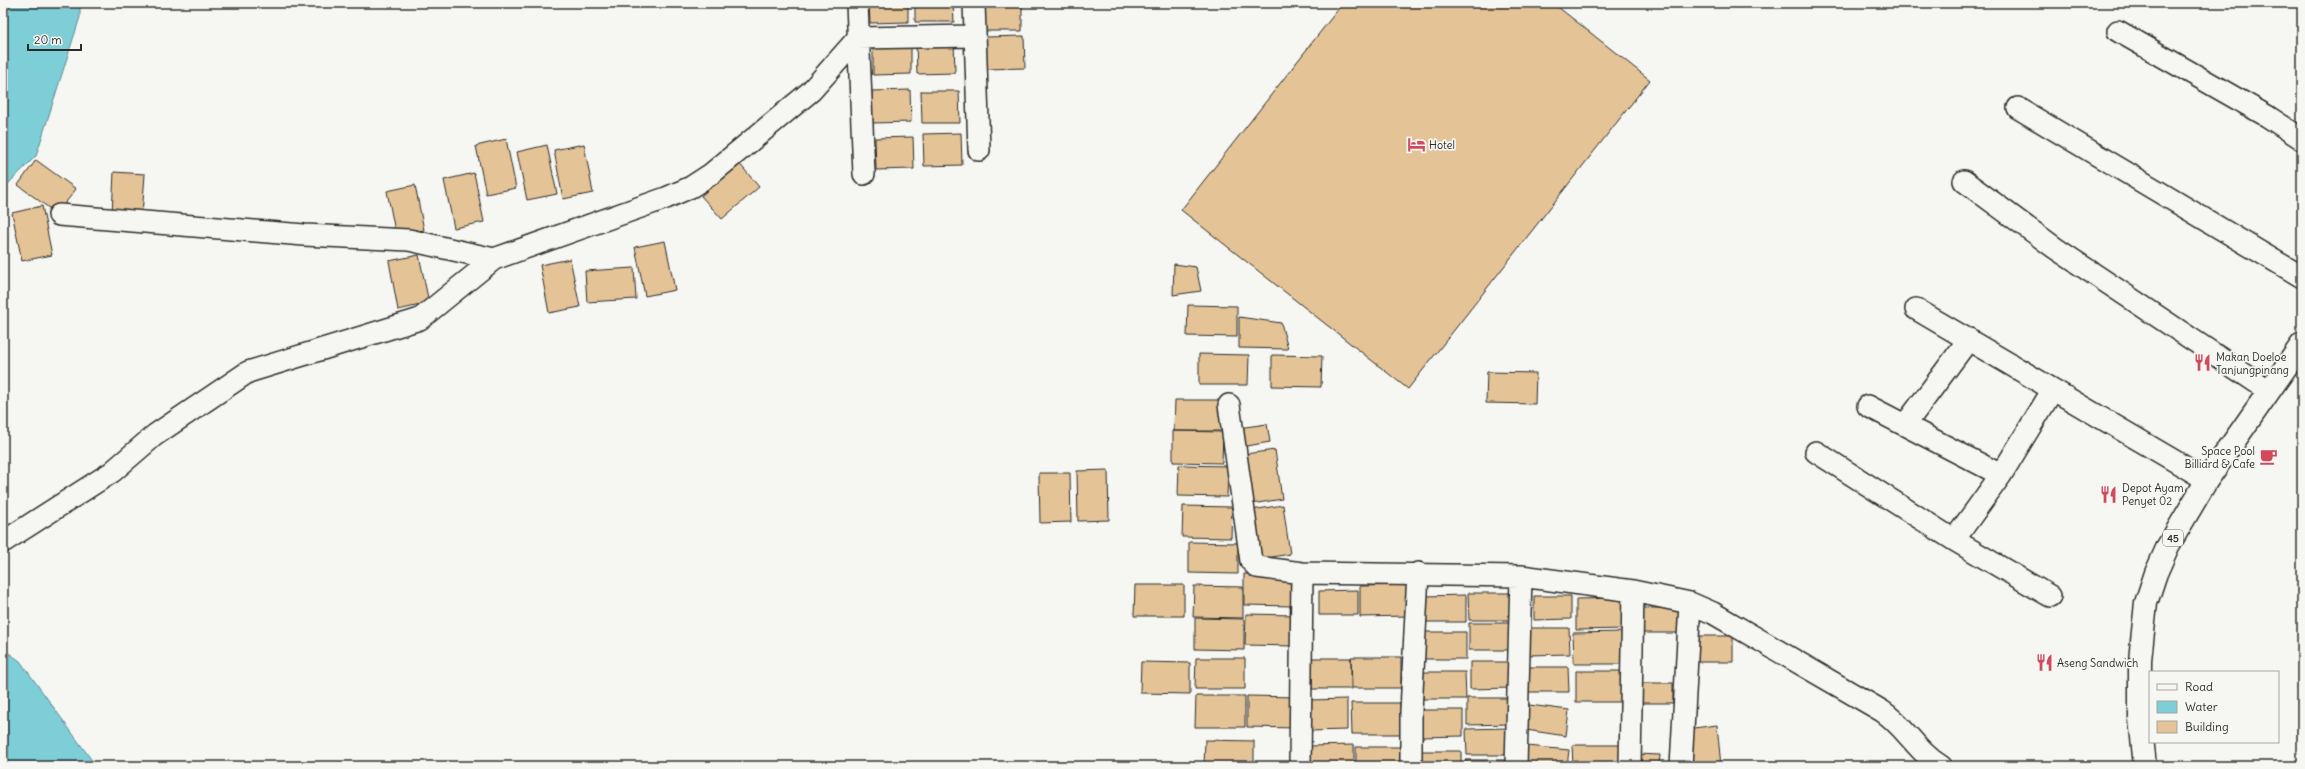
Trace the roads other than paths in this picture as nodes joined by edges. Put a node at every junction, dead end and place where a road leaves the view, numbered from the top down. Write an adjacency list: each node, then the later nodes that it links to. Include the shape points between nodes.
1 (857, 3): 5 (street)
2 (974, 3): 4 (street)
3 (2118, 31): 7 (street)
4 (974, 36): 5 (street); 8 (street)
5 (858, 38): 9 (street); 12 (street, via 811,91 711,174 691,187)
6 (2018, 108): 13 (street)
7 (2302, 139)
8 (979, 150)
9 (864, 174)
10 (1964, 181): 17 (street, via 2055,248)
11 (59, 215): 12 (street, via 409,240)
12 (494, 259): 26 (street, via 420,319 248,372 155,435 112,472)
13 (2302, 277)
14 (1916, 309): 15 (street)
15 (1969, 340): 18 (street); 21 (street)
16 (2302, 344): 17 (highway, 45)
17 (2268, 390): 24 (highway, 45)
18 (2052, 391): 23 (street); 24 (street)
19 (1229, 405): 27 (street, via 1251,561 1257,567)
20 (1868, 406): 21 (street)
21 (1905, 424): 23 (street)
22 (1816, 452): 25 (street)
23 (2001, 475): 25 (street)
24 (2207, 480): 39 (highway, 45, via 2168,546 2146,604 2140,660 2140,711)
25 (1954, 540): 31 (street)
26 (3, 542)
27 (1302, 573): 28 (street); 33 (street)
28 (1418, 573): 29 (street); 34 (street)
29 (1521, 576): 30 (street); 35 (street)
30 (1632, 591): 32 (street); 36 (street)
31 (2050, 596)
32 (1690, 603): 37 (street); 38 (street, via 1713,613 1886,713 1929,759)
33 (1300, 766)
34 (1411, 766)
35 (1516, 766)
36 (1630, 766)
37 (1681, 766)
38 (1940, 766)
39 (2145, 766)

